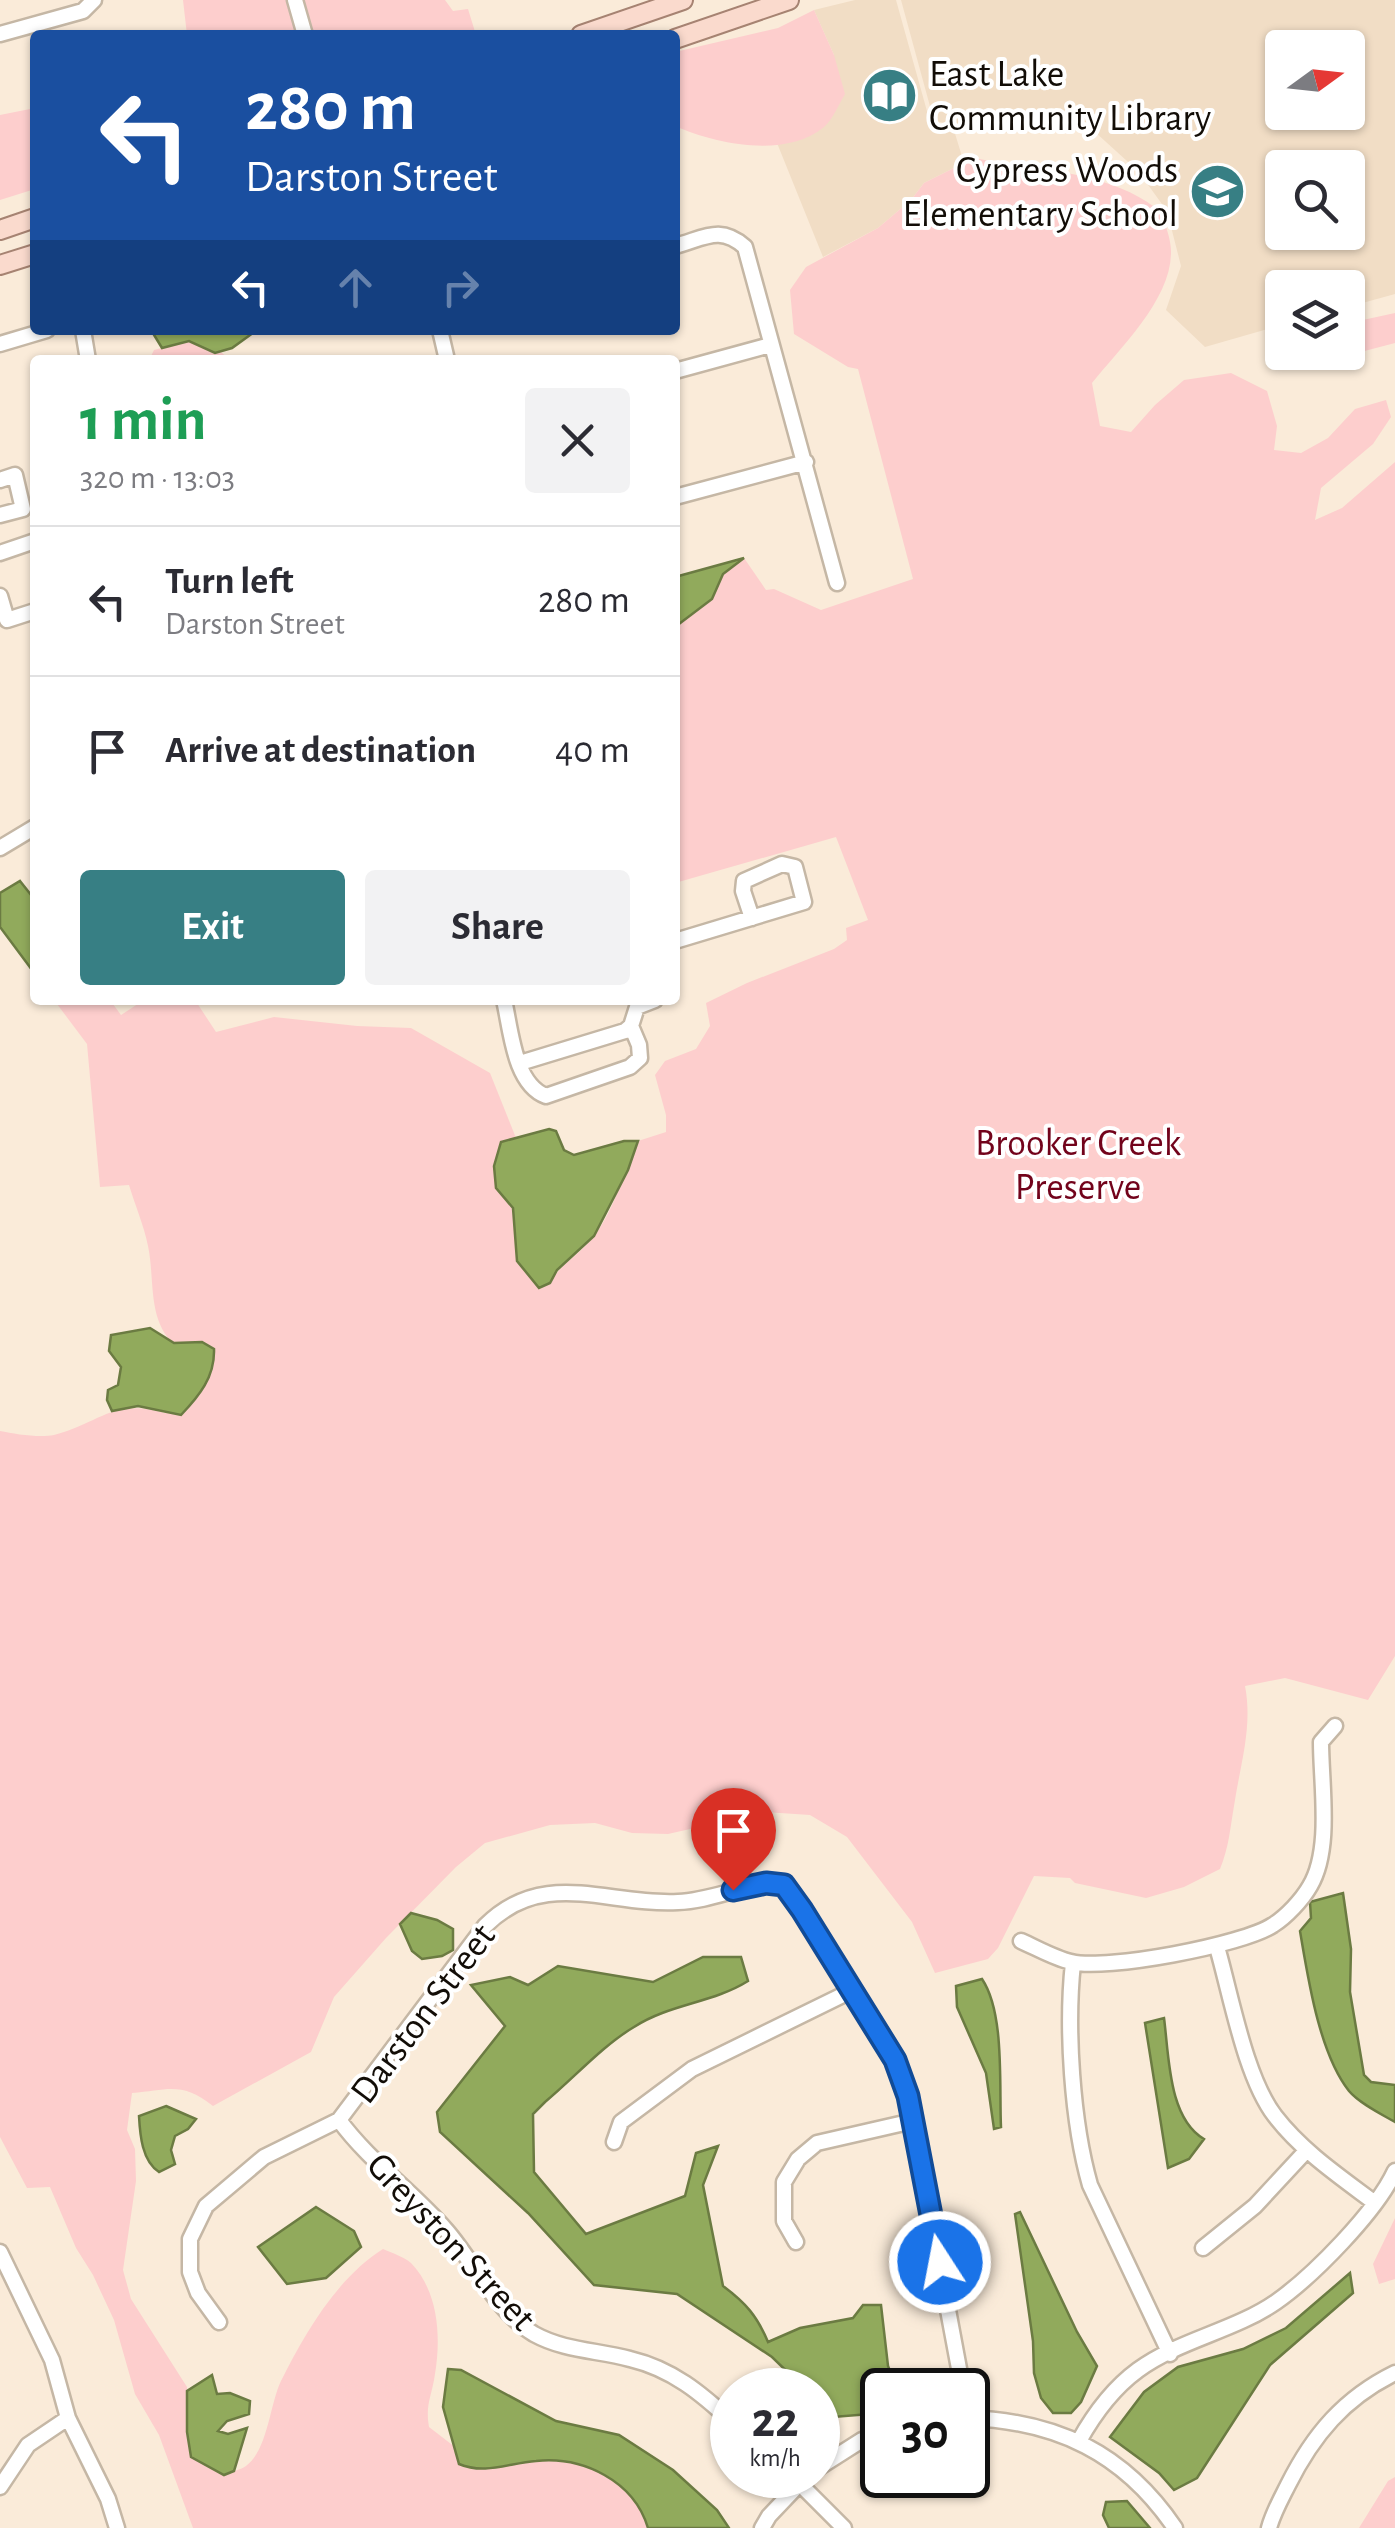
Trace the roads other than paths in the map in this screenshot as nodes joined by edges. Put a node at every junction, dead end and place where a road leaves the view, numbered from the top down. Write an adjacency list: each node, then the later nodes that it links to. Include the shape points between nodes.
1 (94, 0): 7 (street, via 83,11)
2 (295, 0): 5 (street)
3 (684, 0): 6 (main road)
4 (789, 0): 8 (main road)
5 (304, 30)
6 (596, 30)
7 (0, 34)
8 (680, 37)
9 (30, 220): 10 (main road)
10 (0, 230)
11 (680, 245): 16 (street, via 730,234 745,248)
12 (30, 256): 13 (main road)
13 (0, 266)
14 (30, 335): 15 (street)
15 (0, 344)
16 (770, 344): 17 (street); 18 (street)
17 (680, 370)
18 (806, 462): 20 (street); 24 (street)
19 (0, 480): 21 (street, via 15,476 23,509)
20 (680, 496)
21 (0, 516)
22 (30, 543): 23 (street)
23 (0, 552)
24 (837, 583)
25 (0, 596): 26 (street, via 7,620)
26 (30, 613)
27 (30, 830): 28 (street)
28 (0, 848)
29 (752, 918): 29 (street, via 804,902 795,866 782,864 744,881); 30 (street)
30 (680, 939)
31 (505, 1005): 34 (street)
32 (643, 1005): 33 (street)
33 (631, 1026): 34 (street); 34 (street, via 640,1058 630,1067 546,1096 533,1092)
34 (520, 1064)
35 (1335, 1726): 37 (street, via 1321,1742 1322,1848 1309,1887 1272,1926)
36 (1021, 1942): 38 (street)
37 (1217, 1947): 38 (street); 43 (street, via 1260,2090)
38 (1073, 1963): 50 (street, via 1074,2070 1085,2168)
39 (853, 1990): 40 (street, Darston Street, via 778,1883 684,1902 557,1892 530,1896 485,1926); 41 (street, Darston Street, via 895,2060); 42 (street, via 692,2069 621,2122)
40 (339, 2120): 49 (street, Darston Street, via 264,2157 197,2220 190,2272); 53 (street, Greyston Street, via 447,2231 520,2325 553,2343 670,2373)
41 (912, 2121): 46 (street, via 817,2143 798,2159 784,2182 784,2221); 51 (street, Darston Street)
42 (614, 2142)
43 (1306, 2151): 45 (street); 47 (street)
44 (1395, 2171): 45 (street)
45 (1375, 2203): 50 (street, via 1276,2302)
46 (796, 2242)
47 (1203, 2248)
48 (0, 2252): 54 (street, via 52,2360)
49 (219, 2322)
50 (1170, 2354): 56 (street, via 1119,2386)
51 (959, 2368)
52 (1395, 2373): 64 (street, via 1332,2416)
53 (710, 2402)
54 (68, 2418): 57 (street, via 28,2445); 60 (street)
55 (990, 2418): 56 (street)
56 (1079, 2441): 63 (street, via 1109,2457)
57 (0, 2487)
58 (784, 2498): 61 (street)
59 (818, 2498): 62 (street)
60 (117, 2528)
61 (762, 2528)
62 (844, 2528)
63 (1174, 2528)
64 (1268, 2528)

